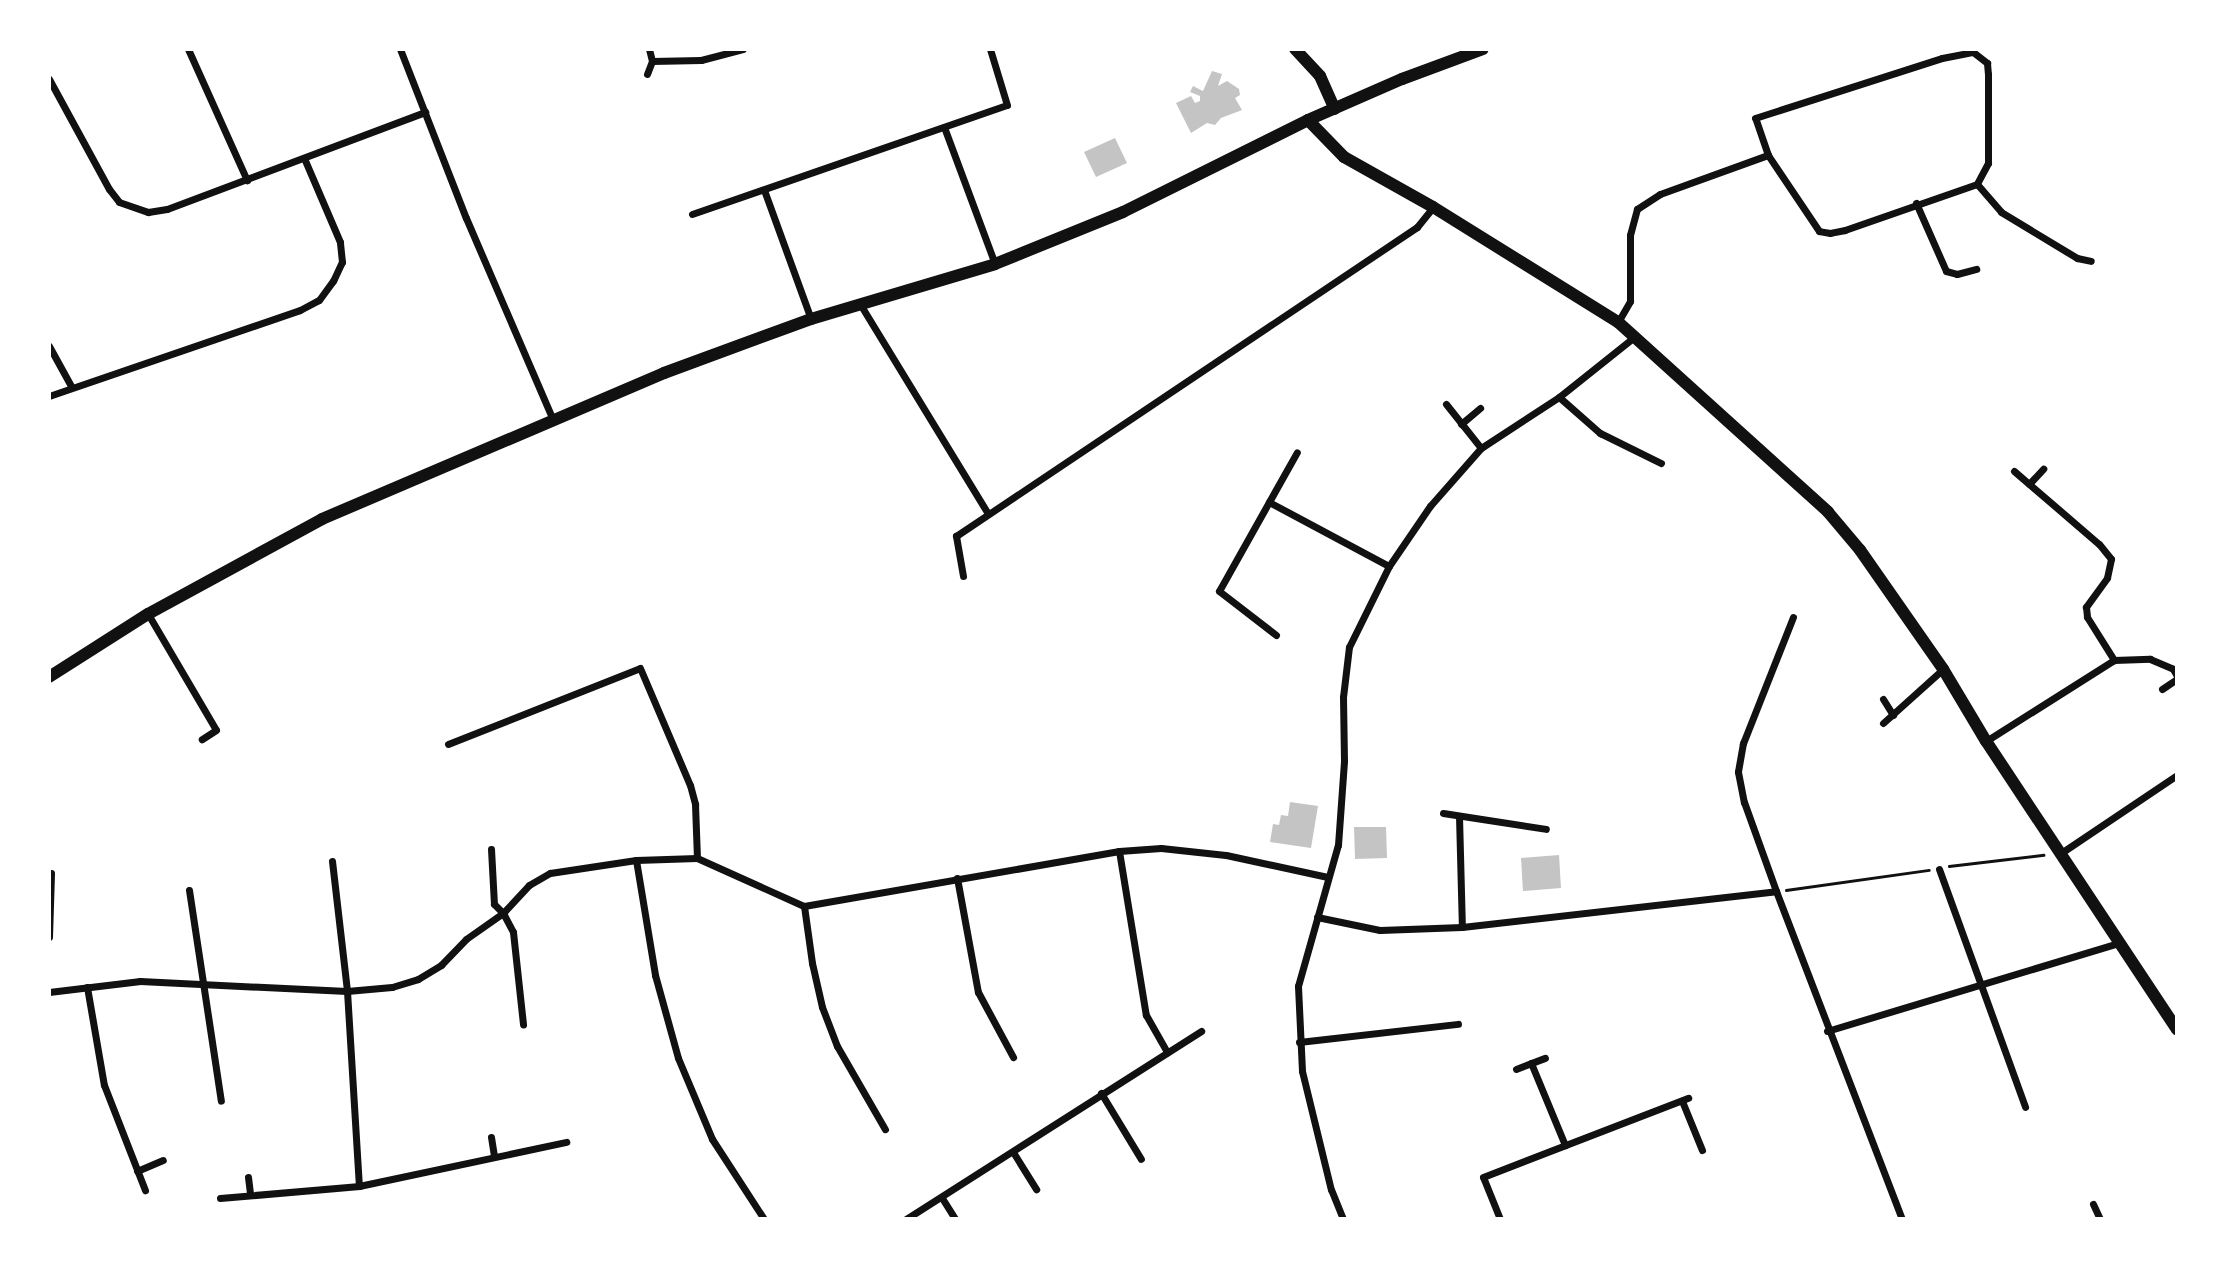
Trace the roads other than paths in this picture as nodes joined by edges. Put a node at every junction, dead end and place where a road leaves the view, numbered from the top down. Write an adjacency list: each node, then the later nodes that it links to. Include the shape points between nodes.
1 (188, 49): 17 (street)
2 (400, 49): 12 (street)
3 (649, 49): 8 (street)
4 (743, 49): 8 (street, via 701,60)
5 (990, 49): 14 (street, via 1007,105)
6 (1295, 49): 11 (street, via 1320,76)
7 (1483, 49): 11 (street)
8 (652, 61): 9 (street)
9 (647, 74)
10 (49, 79): 17 (street, via 109,189 132,209 167,209)
11 (1335, 109): 13 (street)
12 (425, 112): 16 (street); 36 (street)
13 (1308, 121): 21 (street, via 1344,157); 24 (street, via 1122,212)
14 (944, 127): 19 (street); 24 (street)
15 (1768, 155): 18 (street, via 1755,118 1973,52 1987,62 1988,74 1988,163); 20 (street, via 1819,231 1845,230); 28 (street, via 1660,194 1637,209 1630,235 1630,301)
16 (304, 158): 17 (street); 31 (street, via 340,242 342,262 319,300)
17 (247, 180)
18 (1977, 184): 20 (street); 23 (street, via 2001,212 2077,258)
19 (764, 190): 22 (street); 27 (street)
20 (1916, 203): 25 (street, via 1946,271 1957,274)
21 (1433, 207): 28 (street); 45 (street, via 1417,227)
22 (692, 214)
23 (2091, 261)
24 (995, 264): 26 (street)
25 (1976, 269)
26 (860, 304): 27 (street); 45 (street)
27 (811, 319): 36 (street)
28 (1618, 323): 29 (street)
29 (1633, 338): 33 (street); 52 (street, via 1828,512)
30 (49, 346): 31 (street)
31 (71, 386): 32 (street)
32 (49, 396)
33 (1559, 397): 38 (street); 40 (street, via 1600,433)
34 (1446, 404): 37 (street)
35 (1479, 408): 37 (street)
36 (552, 418): 48 (street, via 321,519)
37 (1461, 424): 38 (street)
38 (1481, 448): 46 (street, via 1430,506)
39 (1297, 452): 44 (street)
40 (1661, 463)
41 (2043, 469): 43 (street)
42 (2014, 471): 43 (street)
43 (2029, 484): 51 (street, via 2111,559 2107,578 2086,607 2087,617)
44 (1269, 502): 46 (street); 50 (street, via 1219,591)
45 (987, 512): 47 (street, via 956,536)
46 (1389, 566): 74 (street, via 1349,646 1338,845)
47 (963, 576)
48 (148, 614): 53 (street); 59 (street, via 216,730)
49 (1793, 617): 77 (street, via 1746,733 1738,772)
50 (1276, 635)
51 (2114, 660): 54 (street, via 2150,659 2173,669); 60 (street)
52 (1943, 669): 57 (street); 60 (street)
53 (49, 677)
54 (2177, 678): 55 (street)
55 (2162, 689)
56 (1883, 699): 57 (street)
57 (1893, 715): 58 (street)
58 (1883, 723)
59 (202, 739)
60 (1986, 741): 68 (street)
61 (448, 744): 69 (street, via 640,668 690,785)
62 (2177, 775): 68 (street)
63 (1443, 813): 64 (street)
64 (1459, 816): 65 (street); 81 (street)
65 (1546, 829)
66 (491, 849): 79 (street, via 494,904)
67 (1119, 851): 74 (street, via 1194,850); 75 (street); 95 (street, via 1146,1015)
68 (2061, 853): 83 (street)
69 (697, 858): 70 (street); 78 (street)
70 (636, 860): 79 (street, via 550,873 529,884); 121 (street, via 655,975 678,1058 712,1139)
71 (332, 861): 87 (street)
72 (1939, 869): 85 (street)
73 (51, 873): 82 (street)
74 (1328, 877): 80 (street)
75 (957, 878): 78 (street); 96 (street, via 978,992)
76 (189, 890): 84 (street)
77 (1776, 891): 81 (street); 93 (street)
78 (804, 906): 103 (street, via 822,1007 837,1046)
79 (503, 913): 87 (street, via 418,979); 89 (street, via 513,932)
80 (1317, 917): 81 (street, via 1380,930); 94 (street, via 1298,985)
81 (1462, 927)
82 (49, 937)
83 (2119, 943): 85 (street); 91 (street)
84 (201, 984): 86 (street, via 140,981); 87 (street); 101 (street)
85 (1981, 984): 93 (street); 102 (street)
86 (87, 987): 88 (street); 112 (street, via 104,1086)
87 (347, 991): 114 (street)
88 (49, 992)
89 (523, 1024)
90 (1458, 1024): 94 (street)
91 (2177, 1030)
92 (1201, 1031): 95 (street)
93 (1828, 1031): 126 (street)
94 (1299, 1042): 124 (street, via 1302,1071)
95 (1167, 1052): 100 (street)
96 (1013, 1057)
97 (1545, 1058): 98 (street)
98 (1531, 1063): 99 (street); 106 (street)
99 (1516, 1069)
100 (1101, 1093): 108 (street); 110 (street)
101 (221, 1101)
102 (2025, 1107)
103 (885, 1129)
104 (491, 1137): 109 (street)
105 (566, 1142): 109 (street)
106 (1564, 1145): 107 (street, via 1685,1099); 125 (street, via 1483,1177)
107 (1702, 1150)
108 (1013, 1152): 115 (street); 119 (street)
109 (494, 1157): 114 (street)
110 (1141, 1159)
111 (163, 1160): 112 (street)
112 (137, 1171): 116 (street)
113 (248, 1177): 117 (street)
114 (359, 1186): 117 (street)
115 (1036, 1189)
116 (145, 1190)
117 (250, 1193): 118 (street)
118 (219, 1198)
119 (942, 1198): 122 (street); 123 (street)
120 (2093, 1205): 127 (street)
121 (764, 1219)
122 (906, 1219)
123 (955, 1219)
124 (1342, 1219)
125 (1500, 1219)
126 (1902, 1219)
127 (2100, 1219)

